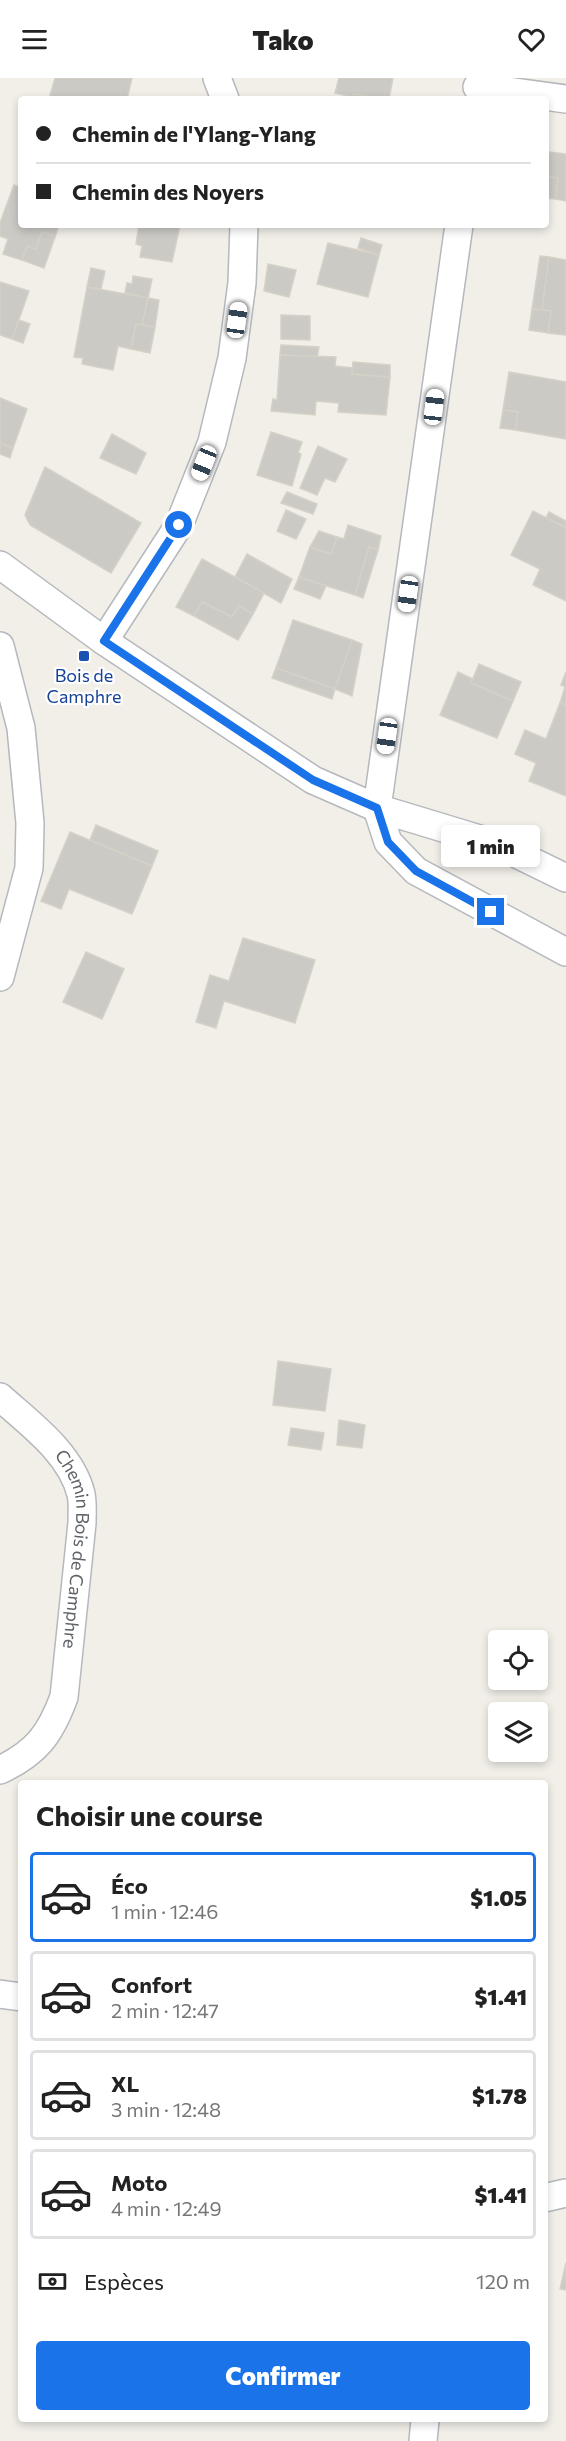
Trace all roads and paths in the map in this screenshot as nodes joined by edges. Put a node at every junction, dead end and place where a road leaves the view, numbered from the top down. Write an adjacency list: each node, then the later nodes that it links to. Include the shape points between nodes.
1 (217, 78): 3 (street)
2 (477, 88): 4 (street)
3 (224, 96)
4 (542, 96)
5 (549, 97): 6 (street)
6 (566, 99)
7 (244, 228): 10 (street, via 242,283 232,358 212,442 179,525)
8 (459, 228): 12 (street)
9 (0, 565): 10 (street)
10 (104, 641): 12 (street, via 313,780)
11 (0, 646): 15 (street, via 21,728 30,823 29,868)
12 (377, 808): 13 (street, via 496,844); 14 (street, via 388,842 416,871)
13 (566, 878)
14 (566, 952)
15 (0, 977)
16 (0, 1397): 17 (street, Chemin Bois de Camphre, via 36,1429 72,1472 81,1496 82,1523 64,1697 55,1722 40,1743 23,1759)
17 (0, 1770)
18 (0, 1994): 19 (street)
19 (18, 1996)
20 (566, 2193): 21 (street)
21 (548, 2197)
22 (425, 2422): 23 (street)
23 (423, 2441)

